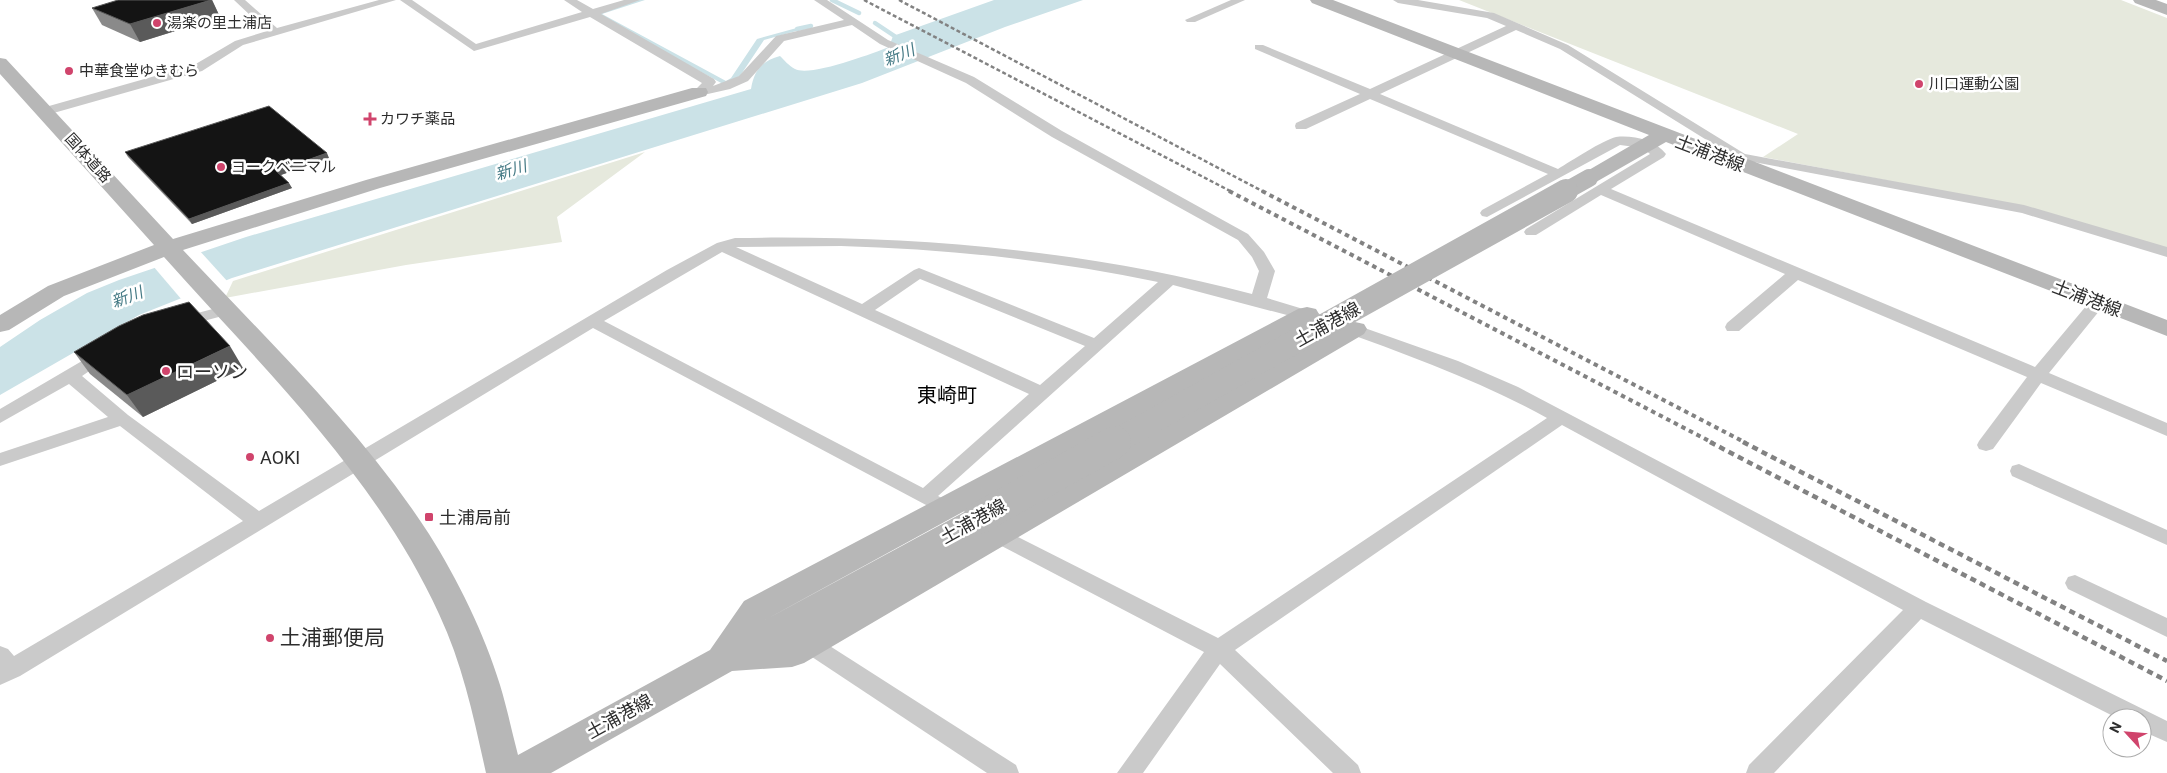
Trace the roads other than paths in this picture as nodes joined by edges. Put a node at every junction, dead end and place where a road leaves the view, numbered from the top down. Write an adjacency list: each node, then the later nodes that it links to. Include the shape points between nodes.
1 (239, 0): 16 (street)
2 (390, 0): 16 (street)
3 (405, 0): 12 (street, via 474,48)
4 (569, 0): 12 (street)
5 (635, 0): 12 (street)
6 (819, 0): 14 (street)
7 (1240, 0): 13 (street)
8 (1398, 0): 15 (street, via 1475,11)
9 (2141, 0): 11 (main road)
10 (1329, 1): 18 (main road)
11 (2167, 10)
12 (592, 14): 20 (street, via 710,82)
13 (1191, 20)
14 (854, 21): 20 (street, via 780,38 773,42 744,79); 34 (street, via 884,42 992,91 1057,134 1243,237 1259,255 1267,271)
15 (1516, 26): 18 (street); 31 (street, via 1564,48 1744,156 2024,209)
16 (275, 32): 22 (street, via 239,43 198,68)
17 (1259, 47): 21 (street)
18 (1454, 53): 21 (street); 24 (main road)
19 (4, 72): 22 (main road, 国体道路)
20 (699, 92): 30 (main road, via 382,181)
21 (1369, 94): 23 (street); 25 (street)
22 (46, 111): 30 (main road, 国体道路)
23 (1301, 126)
24 (1656, 140): 25 (street, via 1618,141); 26 (main road, 土浦港線); 35 (main road, 土浦港線)
25 (1559, 174): 27 (street)
26 (1594, 184): 28 (street); 32 (street); 60 (main road, 土浦港線, bridge)
27 (1487, 213)
28 (1531, 232)
29 (722, 246): 33 (street, via 735,242 835,241 947,247 1054,259); 37 (street); 39 (street)
30 (172, 251): 36 (street); 40 (main road, via 56,291)
31 (2167, 252)
32 (1796, 273): 42 (street); 48 (street)
33 (1169, 280): 34 (street); 45 (street)
34 (1258, 301): 38 (street)
35 (2098, 302): 44 (main road, 土浦港線); 48 (street)
36 (218, 303): 41 (street); 56 (main road)
37 (864, 310): 45 (street, via 919,273); 49 (street)
38 (1307, 314): 43 (street); 58 (main road)
39 (594, 322): 56 (street); 58 (street)
40 (0, 325)
41 (168, 325)
42 (1733, 327)
43 (1355, 329): 51 (street, via 1512,390); 60 (main road)
44 (2167, 329)
45 (1095, 344): 49 (street)
46 (118, 347): 47 (street)
47 (70, 375): 50 (street); 52 (street)
48 (2037, 376): 53 (street); 54 (street)
49 (1041, 393): 58 (street)
50 (0, 417)
51 (1561, 417): 63 (street); 66 (street)
52 (122, 419): 55 (street); 59 (street)
53 (2167, 430)
54 (1986, 445)
55 (0, 460)
56 (360, 462): 59 (street); 72 (main road, via 419,544 456,615 483,684)
57 (2019, 470): 61 (street)
58 (934, 502): 67 (main road, via 755,610)
59 (259, 522): 68 (street)
60 (989, 527): 66 (street); 67 (main road, 土浦港線)
61 (2167, 538)
62 (2075, 582): 64 (street)
63 (1918, 608): 69 (street); 77 (street)
64 (2167, 628)
65 (814, 647): 74 (street)
66 (1219, 649): 75 (street); 76 (street)
67 (723, 658): 73 (main road, 土浦港線)
68 (4, 667)
69 (2118, 708)
70 (2152, 725): 71 (street)
71 (2167, 732)
72 (504, 773)
73 (518, 773)
74 (1007, 773)
75 (1129, 773)
76 (1349, 773)
77 (1758, 773)

